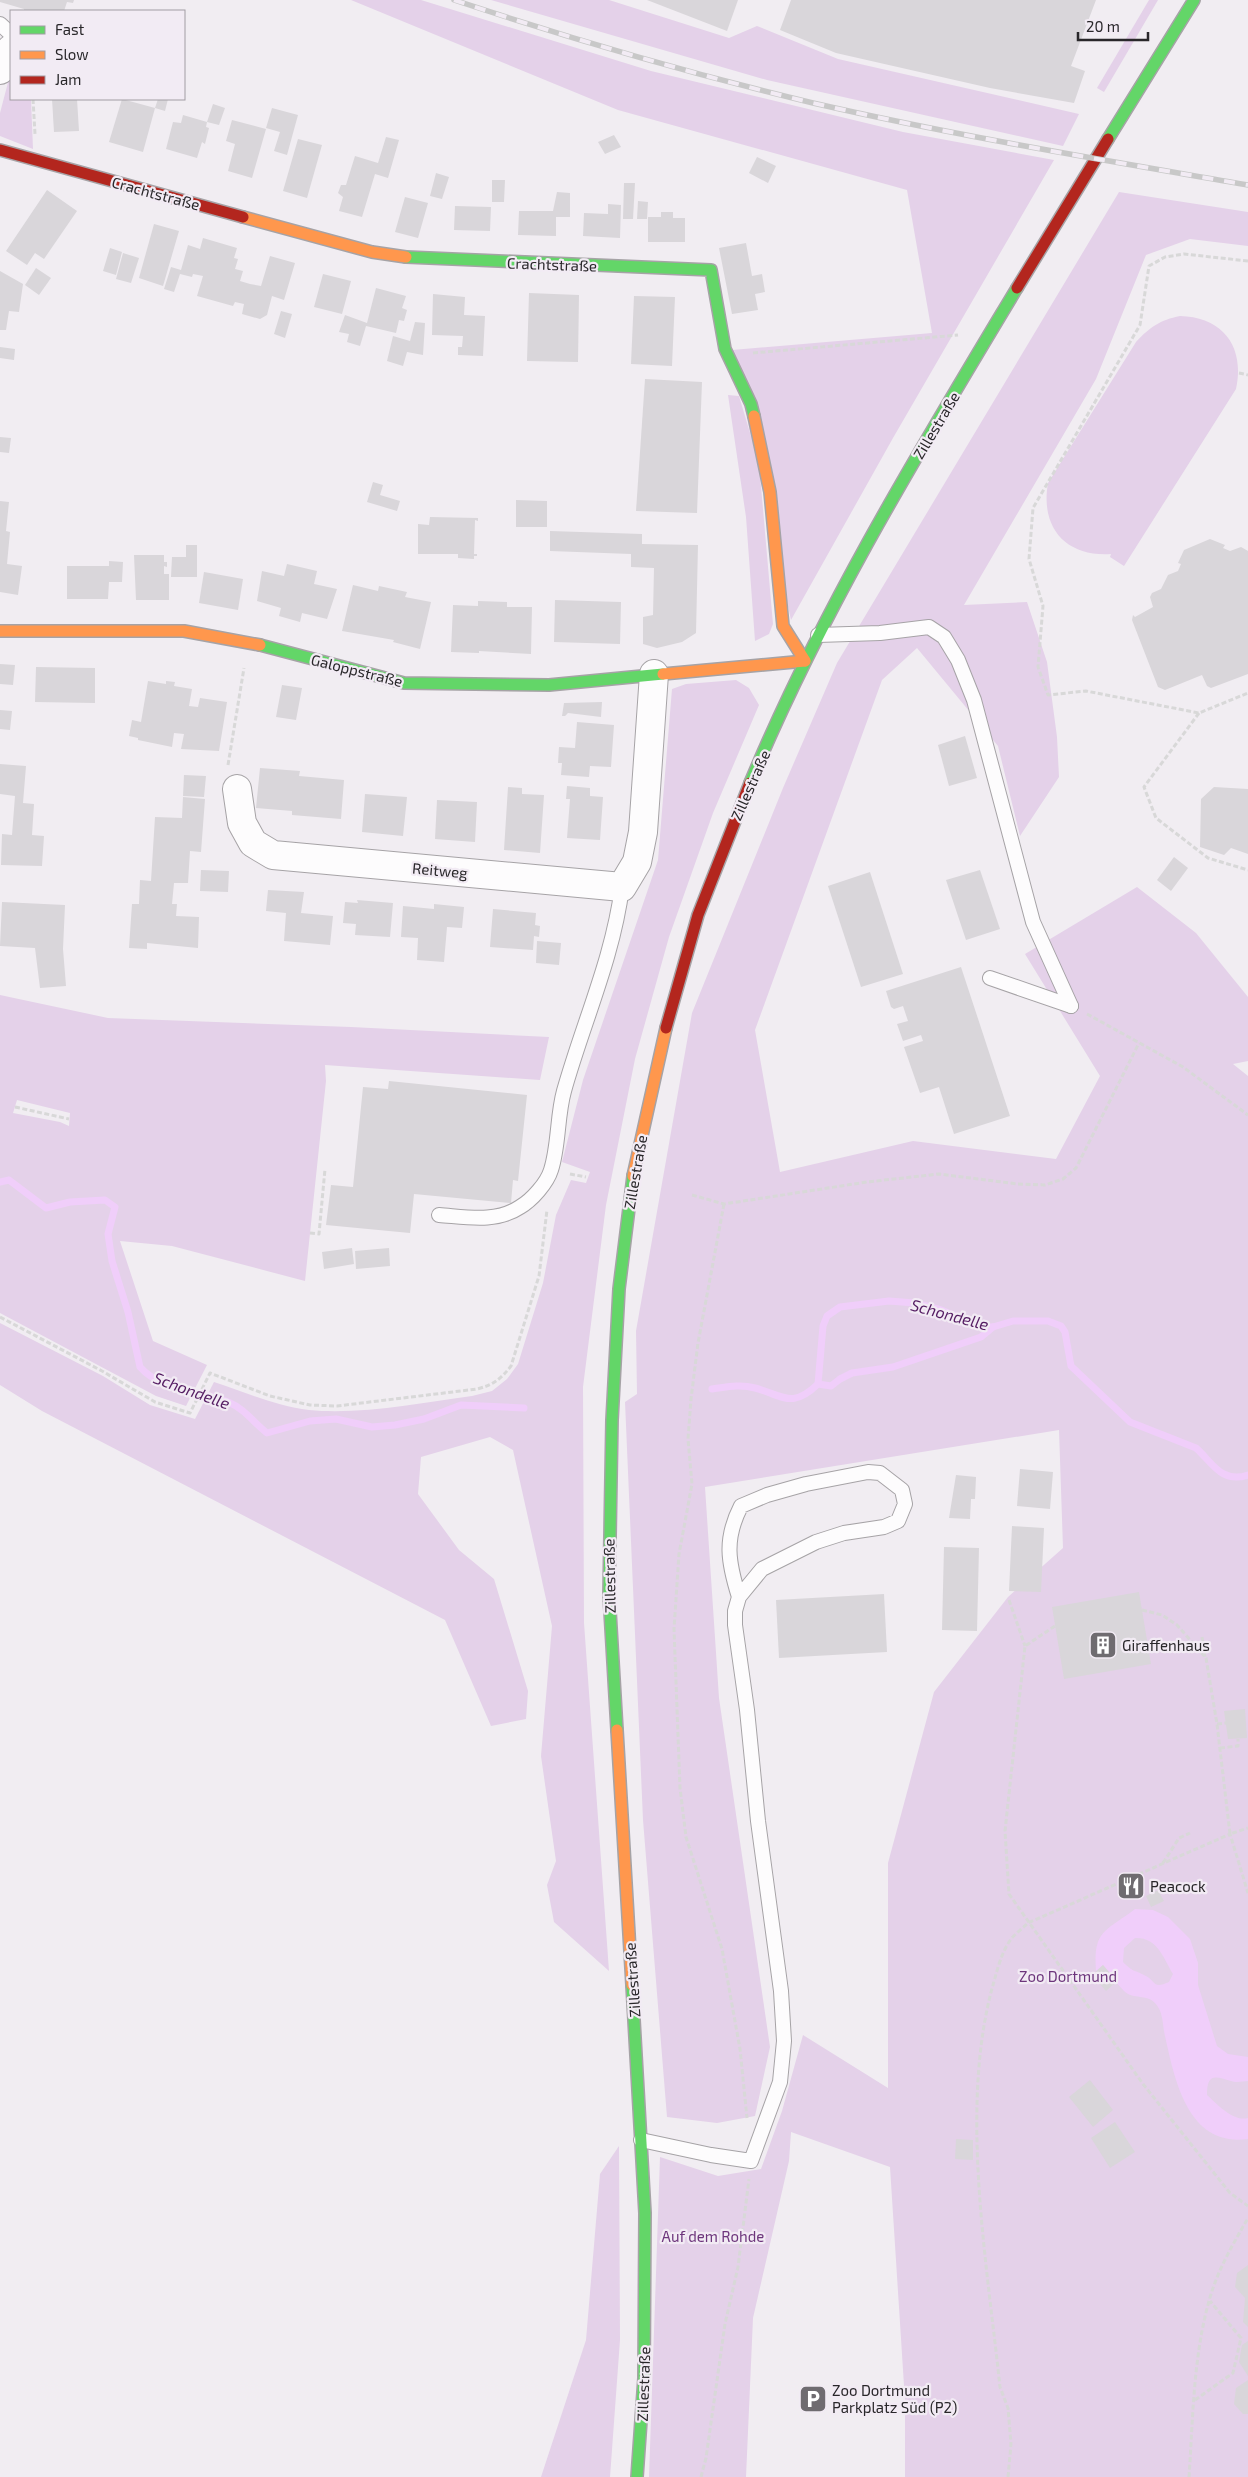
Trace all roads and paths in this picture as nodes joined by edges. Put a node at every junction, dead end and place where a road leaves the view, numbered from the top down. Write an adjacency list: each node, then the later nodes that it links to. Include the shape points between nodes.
1 (1194, 0): 10 (main road, Zillestraße)
2 (0, 24): 3 (lane)
3 (10, 33)
4 (10, 50): 5 (street, via 3,57)
5 (0, 70)
6 (33, 100): 8 (path)
7 (0, 150): 8 (main road, Crachtstraße)
8 (37, 160): 11 (main road, Crachtstraße, via 372,252 415,258 711,270)
9 (1248, 261): 20 (path, via 1184,254 1165,257 1149,266 1140,325 1033,508 1029,559 1043,606 1038,667 1048,695 1086,691)
10 (995, 326): 11 (path, via 950,337); 15 (main road, Zillestraße, via 900,485)
11 (728, 355): 17 (main road, Crachtstraße, via 751,404 770,492 783,626)
12 (1239, 373): 13 (path)
13 (1248, 375)
14 (0, 631): 16 (main road, Galoppstraße, via 184,631)
15 (818, 635): 17 (main road, Zillestraße); 25 (lane, via 929,627 944,637 958,660 974,700 1033,922)
16 (248, 642): 18 (main road, Galoppstraße, via 404,683 549,685); 21 (path, via 226,775)
17 (805, 662): 18 (main road, Galoppstraße); 55 (main road, Zillestraße, via 739,806 697,920 643,1125 624,1242 611,1388 609,1594)
18 (654, 674): 23 (street, via 643,832 637,862)
19 (1248, 693): 20 (path)
20 (1199, 713): 22 (path, via 1144,787 1156,818 1208,858)
21 (237, 789): 23 (street, Reitweg, via 242,823 253,843 273,855)
22 (1248, 870)
23 (622, 887): 34 (lane, via 613,939 563,1094 551,1170 522,1207 501,1217)
24 (990, 978): 25 (lane)
25 (1071, 1006): 26 (path)
26 (1139, 1042): 28 (path, via 1183,1066); 32 (path, via 1076,1168 1063,1180 1045,1185 1018,1184 939,1174)
27 (15, 1107): 29 (path)
28 (1248, 1115)
29 (69, 1119)
30 (325, 1169): 35 (path, via 319,1234)
31 (692, 1195): 32 (path)
32 (724, 1204): 54 (path, via 691,1399 688,1439 692,1484 679,1554 674,1629 680,1788 686,1837 722,1949 740,2050)
33 (548, 1209): 36 (path, via 539,1276 511,1366 502,1378 478,1389 337,1406 310,1405 270,1396 210,1373 190,1413 156,1402 102,1370)
34 (440, 1215)
35 (310, 1233)
36 (0, 1318)
37 (739, 1597): 37 (lane, via 762,1569 797,1551 844,1533 884,1527 898,1521 905,1504 902,1490 880,1473 868,1472 790,1488 741,1506 730,1531 729,1566); 56 (lane, via 734,1625 781,1991 784,2042 780,2082)
38 (1009, 1600): 42 (path)
39 (1142, 1610): 43 (path, via 1162,1615 1177,1626)
40 (1055, 1626): 42 (path)
41 (1202, 1636): 43 (path)
42 (1025, 1646): 53 (path, via 1005,1832 1009,1894)
43 (1206, 1658): 45 (path)
44 (1226, 1723): 45 (path)
45 (1217, 1724): 47 (path)
46 (1238, 1739): 47 (path, via 1238,1746)
47 (1220, 1748): 50 (path)
48 (1248, 1828): 50 (path)
49 (1190, 1833): 51 (path, via 1179,1838)
50 (1230, 1834): 51 (path); 52 (path)
51 (1163, 1864): 53 (path)
52 (1248, 1893)
53 (1028, 1923): 57 (path, via 1143,2084 1230,2193); 63 (path, via 1009,1942 984,2017 977,2112 984,2231 1000,2387 1008,2408 1011,2444)
54 (747, 2124)
55 (641, 2140): 56 (lane); 61 (main road, Zillestraße, via 646,2301)
56 (751, 2161): 62 (path, via 738,2267 725,2324)
57 (1248, 2206)
58 (1248, 2218): 59 (path, via 1227,2254)
59 (1209, 2300): 60 (path, via 1198,2352); 60 (path, via 1241,2338 1233,2373)
60 (1195, 2400): 64 (path)
61 (637, 2477)
62 (701, 2477)
63 (1008, 2477)
64 (1189, 2477)

